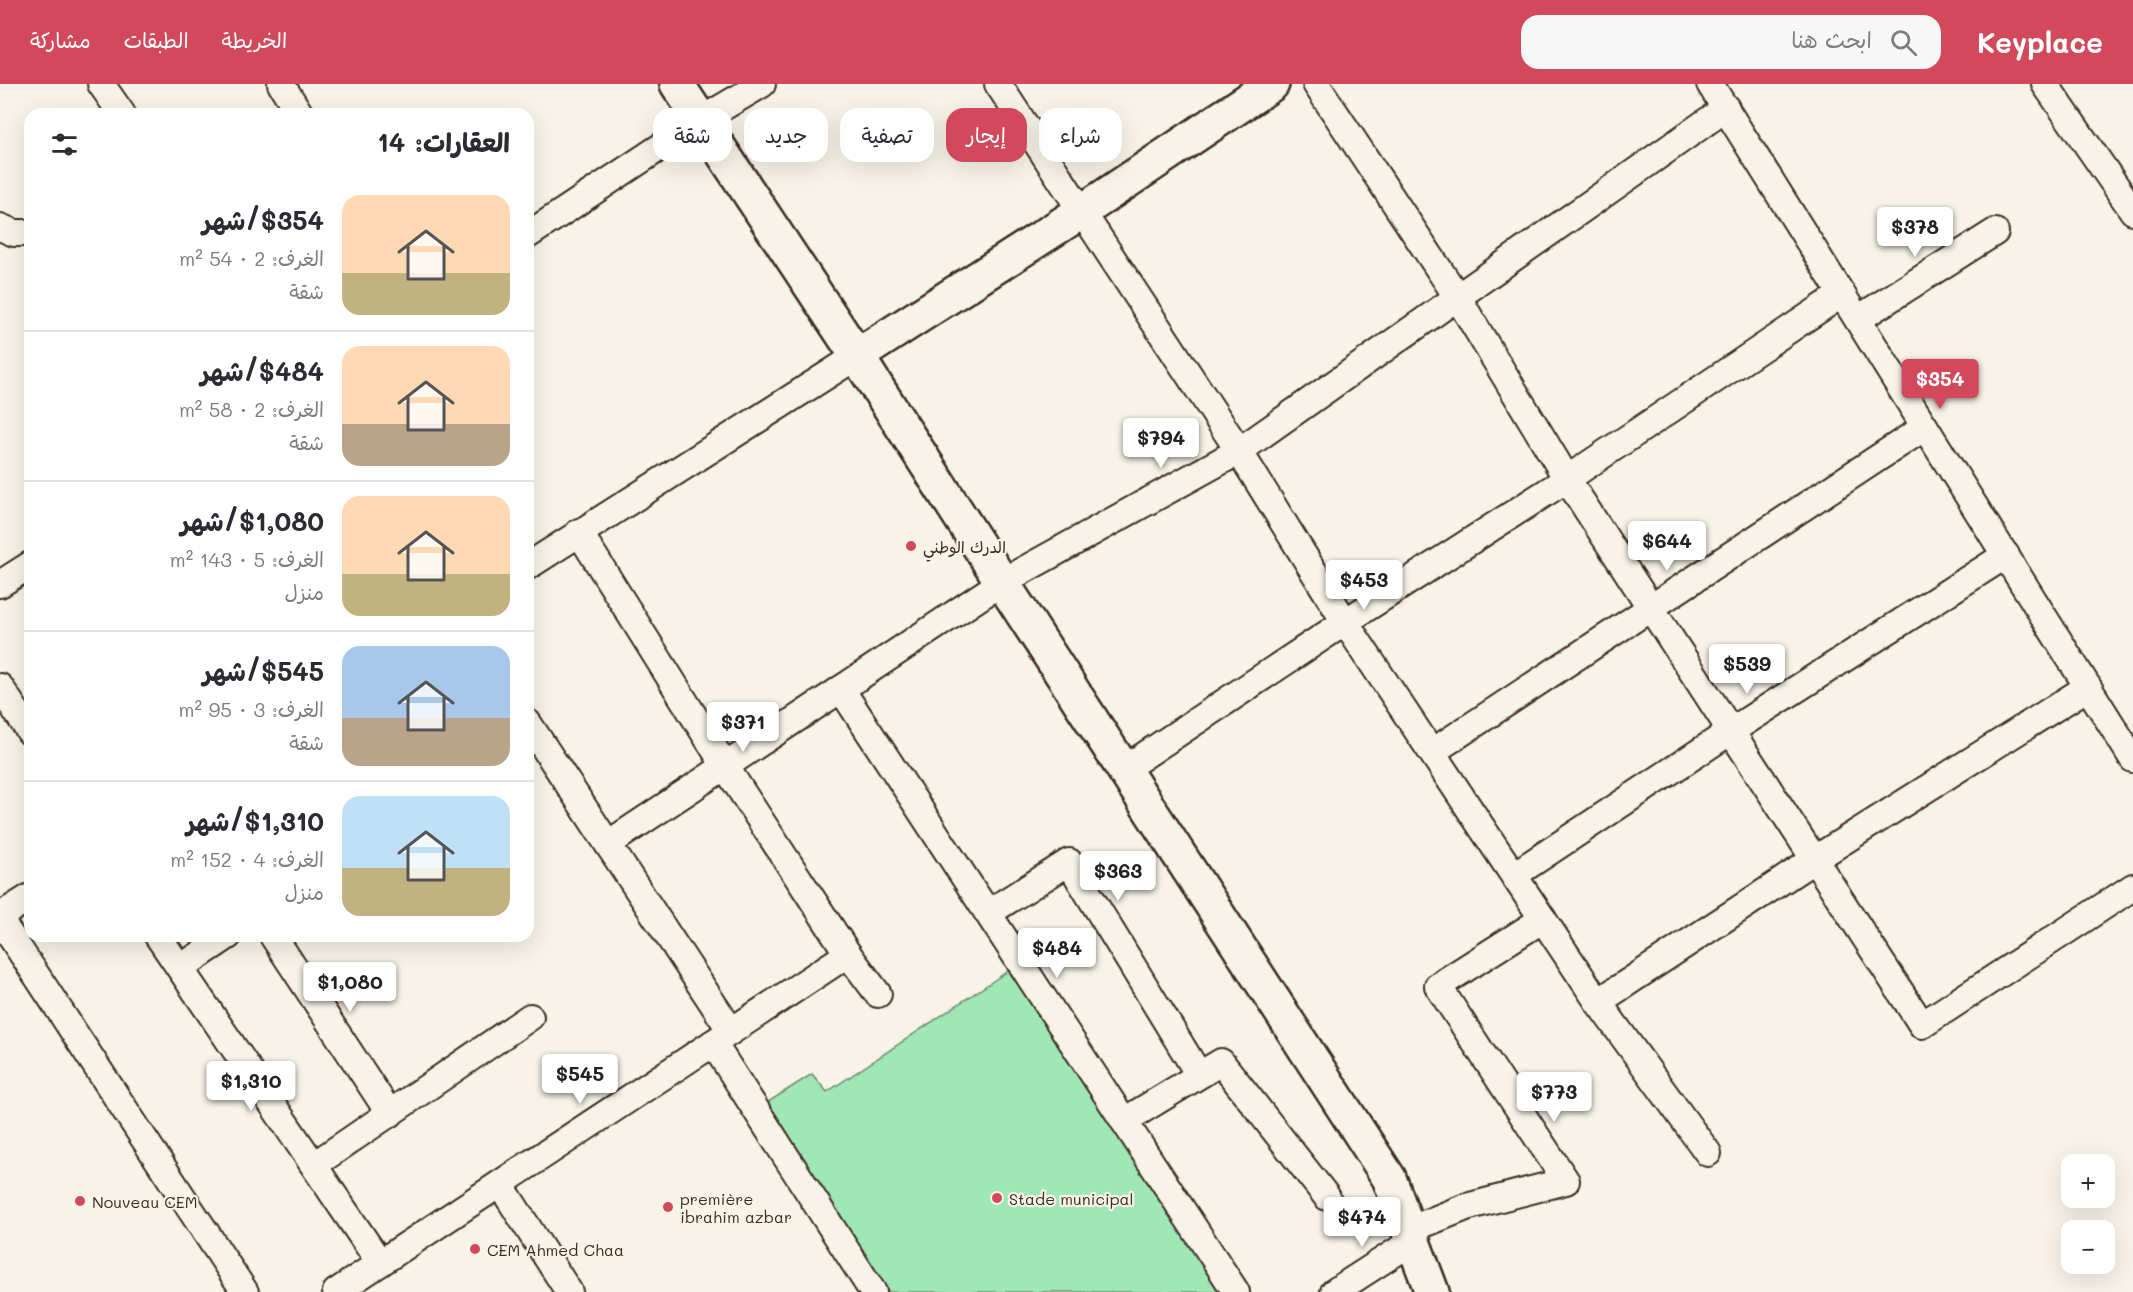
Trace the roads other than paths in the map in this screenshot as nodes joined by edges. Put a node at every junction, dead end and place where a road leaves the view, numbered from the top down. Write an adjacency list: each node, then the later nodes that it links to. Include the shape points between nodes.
1 (101, 84): 10 (street)
2 (281, 84): 11 (street)
3 (677, 84): 12 (main road)
4 (762, 84): 13 (street)
5 (998, 84): 18 (street)
6 (1272, 84): 18 (main road)
7 (1316, 84): 24 (street)
8 (1710, 84): 14 (street)
9 (2045, 84): 17 (street)
10 (118, 108)
11 (296, 108)
12 (693, 108)
13 (721, 108)
14 (1726, 108): 23 (street); 24 (street)
15 (653, 152): 20 (street)
16 (729, 162): 26 (main road)
17 (2133, 211)
18 (1081, 212): 26 (main road); 28 (street)
19 (0, 227): 22 (street)
20 (534, 231)
21 (1995, 232): 25 (street)
22 (24, 233)
23 (1842, 294): 25 (street); 29 (street)
24 (1458, 298): 28 (street); 29 (street)
25 (1858, 319): 27 (street)
26 (857, 356): 30 (street); 34 (main road)
27 (1925, 427): 31 (street); 36 (street)
28 (1239, 451): 34 (street); 37 (street)
29 (1567, 480): 36 (street); 37 (street)
30 (579, 532): 32 (street); 46 (street)
31 (2006, 555): 39 (street); 42 (street)
32 (534, 562)
33 (24, 569): 35 (street)
34 (1002, 582): 40 (street); 47 (main road)
35 (0, 585)
36 (1651, 608): 42 (street); 44 (street)
37 (1345, 622): 44 (street); 47 (street)
38 (0, 687): 41 (street)
39 (2088, 687): 45 (street); 49 (street)
40 (841, 689): 46 (street); 53 (street)
41 (24, 723)
42 (1731, 731): 49 (street); 50 (street)
43 (534, 732): 48 (street)
44 (1432, 752): 50 (street)
45 (2133, 759)
46 (725, 766): 48 (street); 59 (street)
47 (1124, 769): 72 (main road, via 1389,1178)
48 (608, 844): 64 (street)
49 (1815, 859): 51 (street, via 1922,1025); 62 (street)
50 (1514, 875): 55 (street)
51 (2133, 887)
52 (24, 901): 54 (street)
53 (988, 913): 65 (street, via 1069,862); 67 (street)
54 (0, 918): 74 (street)
55 (1543, 919): 62 (street); 72 (street, via 1438,986 1566,1181 1466,1207)
56 (162, 942): 60 (street)
57 (219, 942): 60 (street)
58 (277, 942): 66 (street)
59 (848, 954): 61 (street); 64 (street)
60 (180, 968): 69 (street)
61 (878, 994)
62 (1598, 1002): 68 (street)
63 (530, 1017): 66 (street)
64 (722, 1037): 70 (street); 77 (street)
65 (1199, 1075): 67 (street); 71 (street, via 1221,1062)
66 (390, 1114): 69 (street)
67 (1124, 1121): 78 (street)
68 (1708, 1153)
69 (314, 1165): 73 (street)
70 (500, 1184): 73 (street); 76 (street)
71 (1327, 1197)
72 (1411, 1236): 79 (street); 80 (main road)
73 (380, 1263): 75 (street)
74 (245, 1292)
75 (336, 1292)
76 (569, 1292)
77 (873, 1292)
78 (1236, 1292)
79 (1334, 1292)
80 (1432, 1292)

